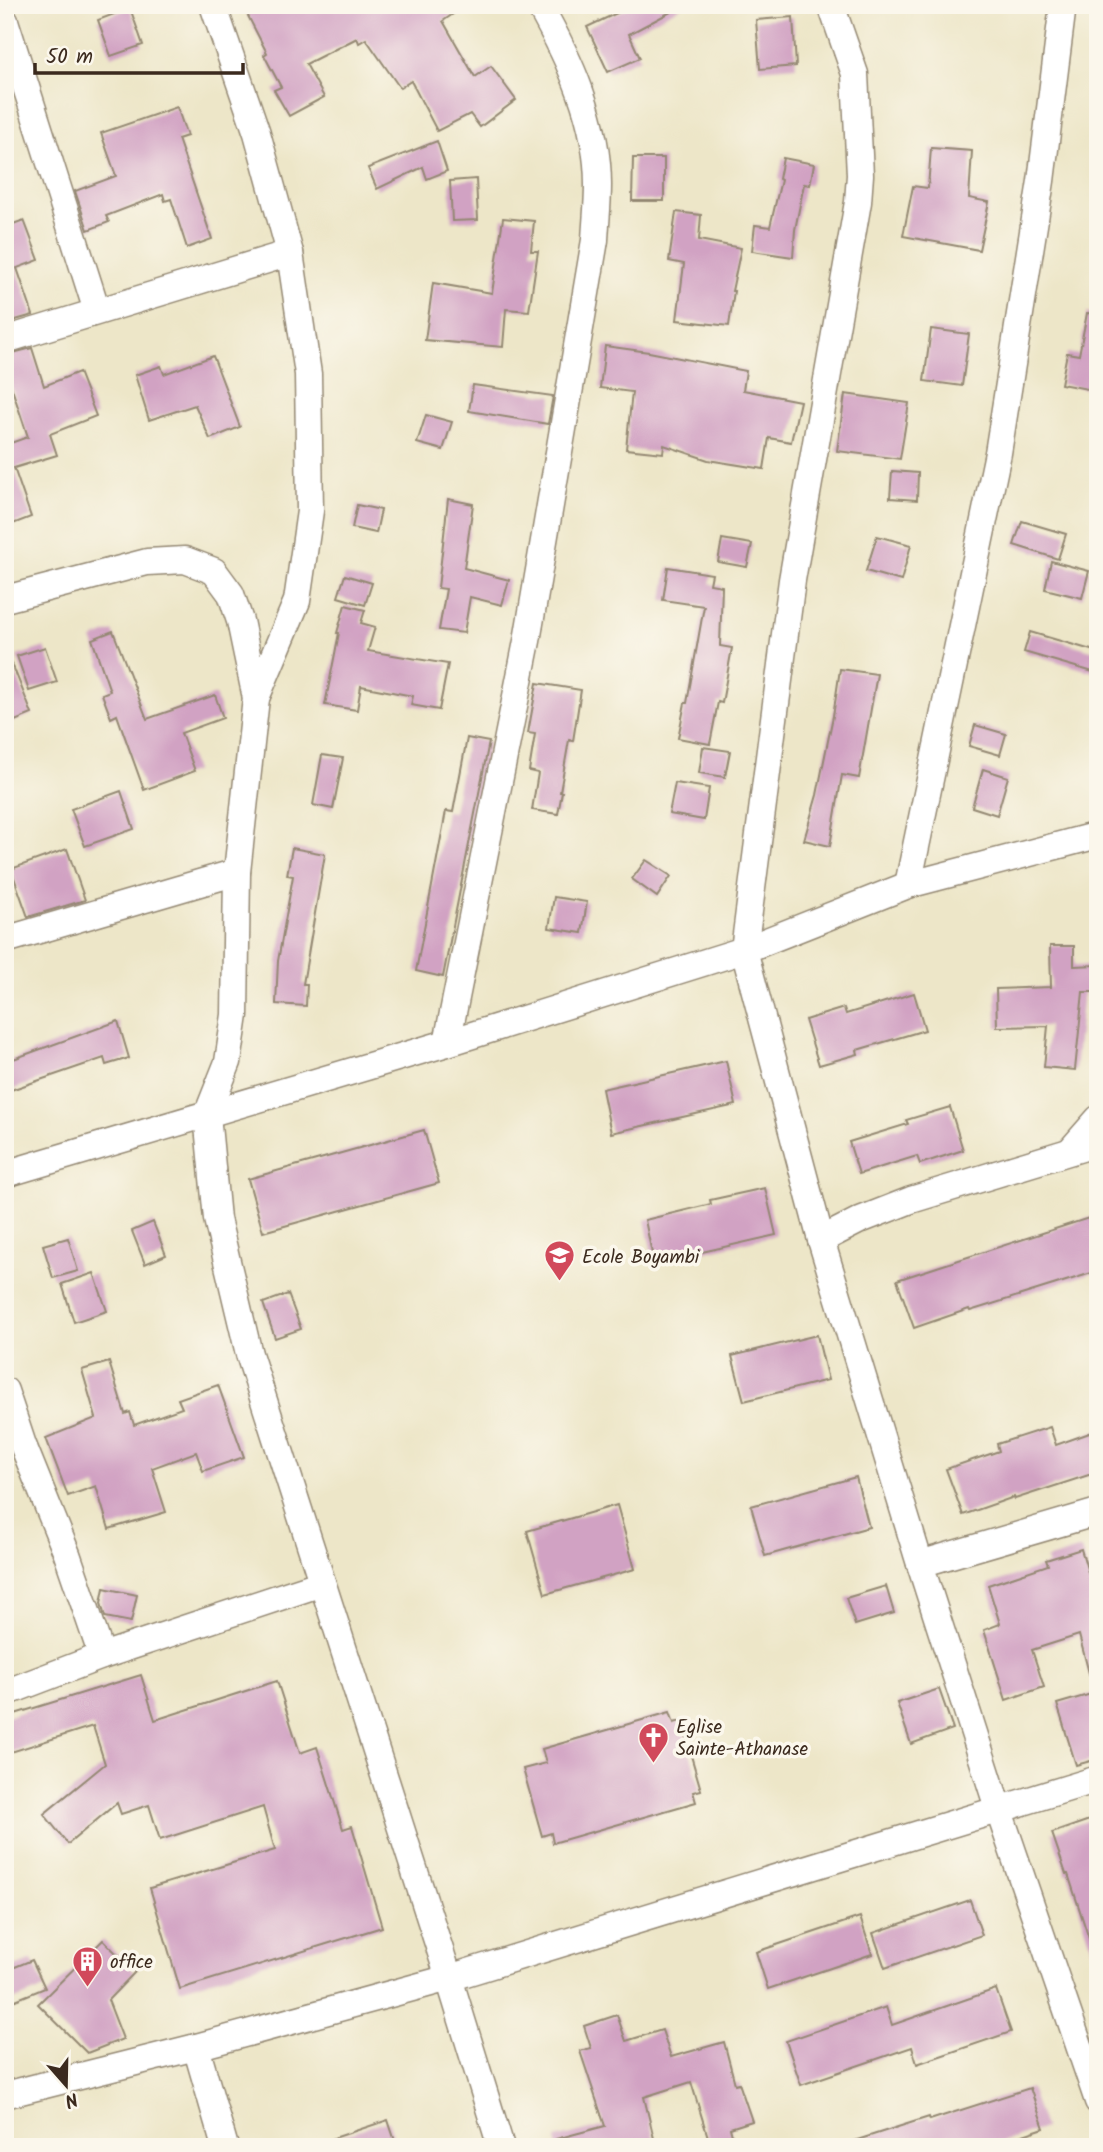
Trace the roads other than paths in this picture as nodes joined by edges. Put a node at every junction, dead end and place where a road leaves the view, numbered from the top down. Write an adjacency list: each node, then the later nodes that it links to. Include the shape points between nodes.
1 (213, 5): 6 (street, via 257,133)
2 (539, 5): 16 (street, via 573,70 592,128 598,183 595,240 527,641)
3 (831, 5): 15 (street, via 855,74 858,202 792,580)
4 (1063, 5): 13 (street, via 998,453)
5 (5, 20): 7 (street)
6 (290, 253): 7 (street); 10 (street, via 308,374 310,511 298,601)
7 (97, 311): 8 (street)
8 (5, 340)
9 (5, 599): 10 (street, via 147,562 185,560 214,571 231,594)
10 (257, 698): 12 (street)
11 (1098, 835): 13 (street)
12 (237, 872): 14 (street); 17 (street, via 235,1015 228,1062)
13 (908, 886): 15 (street)
14 (5, 940)
15 (744, 950): 16 (street); 22 (street)
16 (447, 1043): 17 (street)
17 (206, 1115): 21 (street); 27 (street, via 217,1219 248,1354)
18 (1098, 1119): 20 (street)
19 (1098, 1143): 20 (street)
20 (1070, 1151): 22 (street, via 911,1200)
21 (5, 1174)
22 (821, 1240): 26 (street)
23 (5, 1391): 24 (street)
24 (14, 1448): 28 (street, via 67,1554)
25 (1098, 1512): 26 (street)
26 (920, 1564): 31 (street)
27 (322, 1583): 28 (street); 32 (street)
28 (102, 1656): 29 (street)
29 (5, 1693)
30 (1098, 1779): 31 (street)
31 (998, 1808): 32 (street); 34 (street)
32 (449, 1978): 33 (street); 37 (street)
33 (196, 2047): 35 (street); 36 (street)
34 (1096, 2092)
35 (5, 2095)
36 (225, 2147)
37 (501, 2147)

